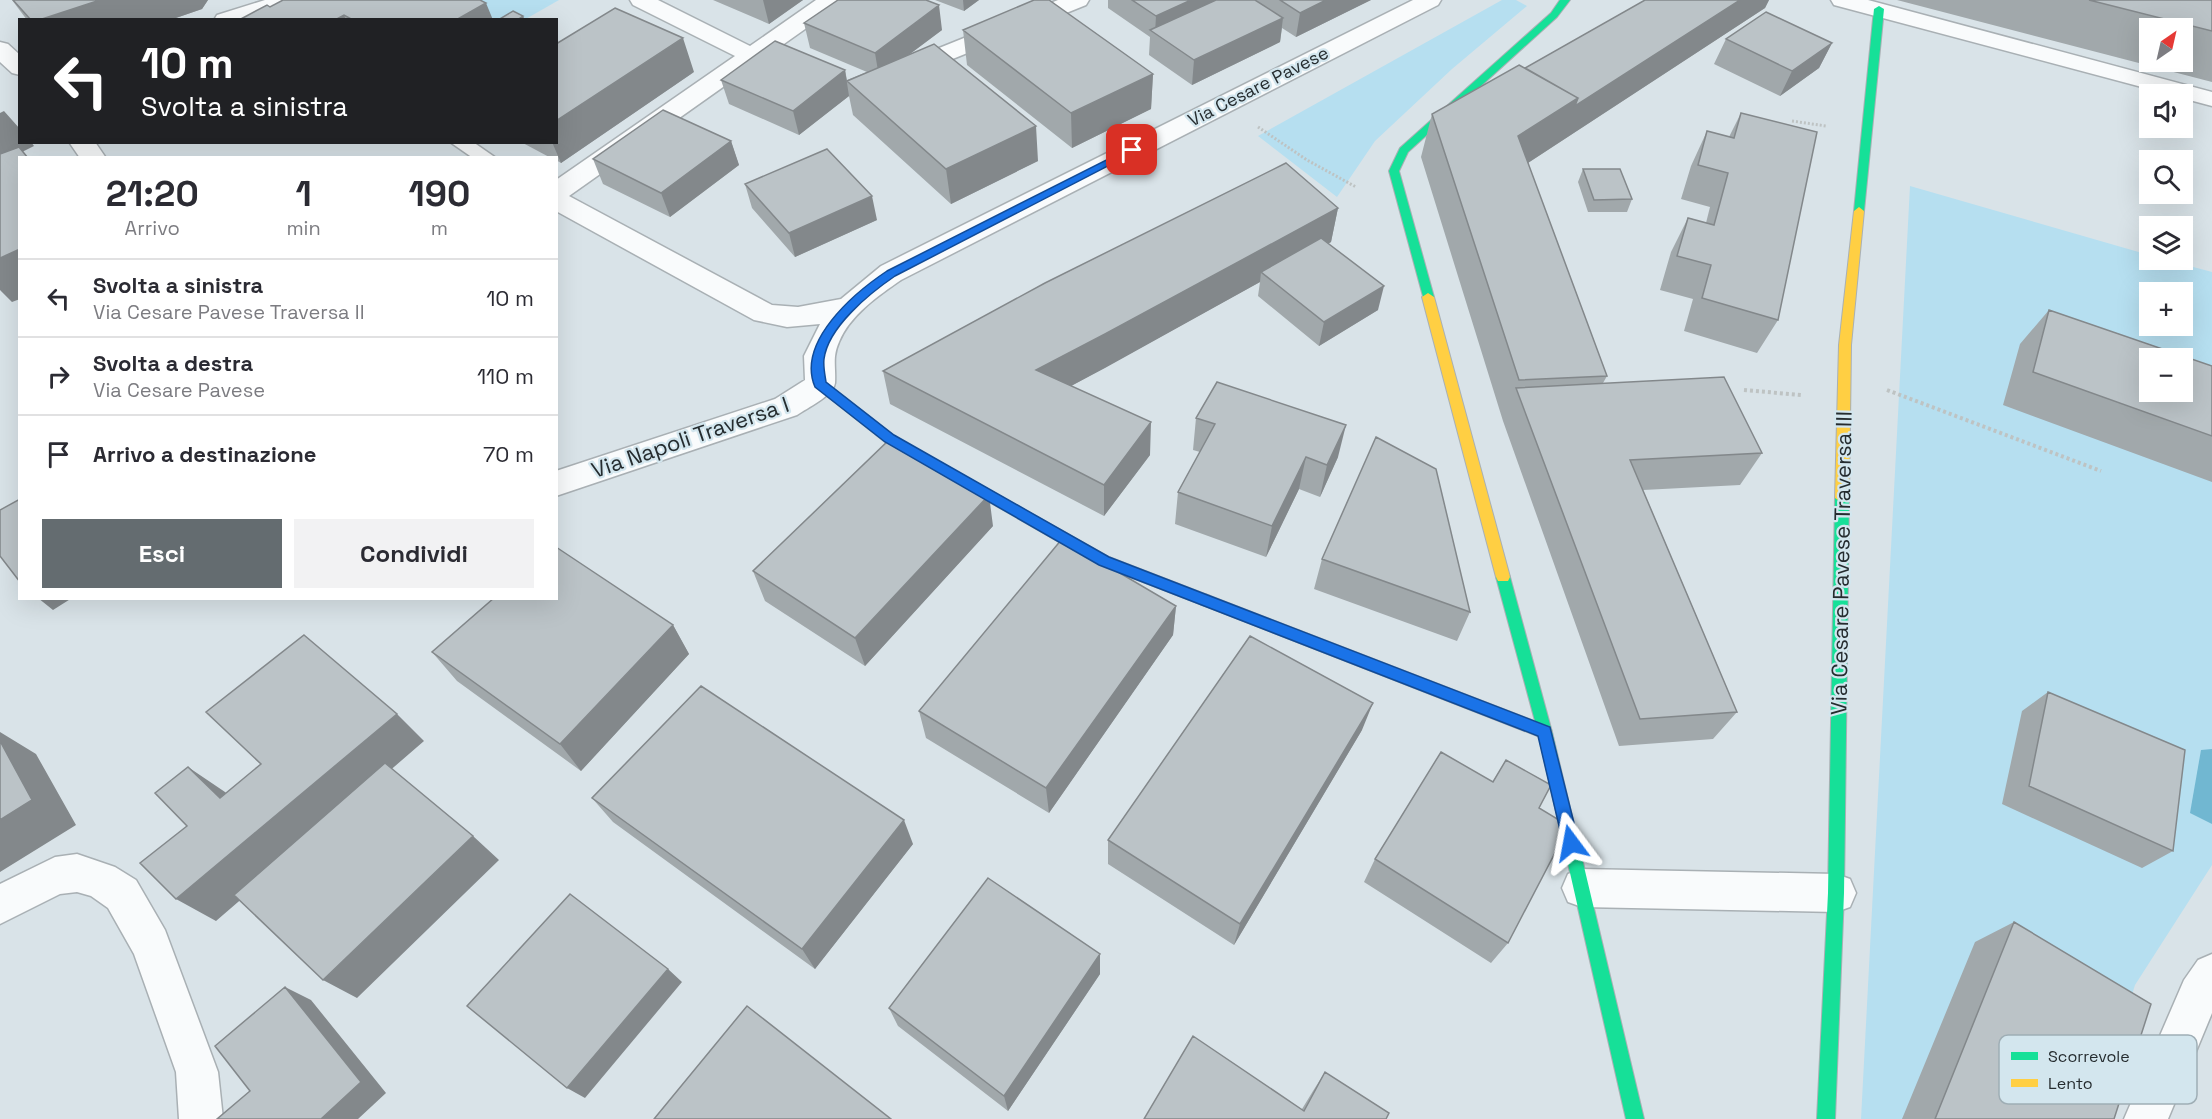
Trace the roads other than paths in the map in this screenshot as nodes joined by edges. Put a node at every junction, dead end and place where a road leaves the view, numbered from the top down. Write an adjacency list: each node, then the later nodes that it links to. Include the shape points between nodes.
1 (288, 0): 9 (street)
2 (641, 0): 11 (street)
3 (831, 0): 11 (street)
4 (1078, 0): 13 (street)
5 (1430, 0): 21 (street, Via Cesare Pavese, via 891,273)
6 (1565, 0): 24 (street, via 1554,15 1404,150 1394,171)
7 (1842, 0): 8 (street)
8 (1879, 9): 14 (street); 26 (street, Via Cesare Pavese Traversa III, via 1845,374)
9 (231, 18)
10 (0, 50): 12 (street)
11 (751, 55): 19 (street)
12 (18, 66)
13 (901, 72)
14 (2212, 99)
15 (83, 144): 17 (street)
16 (462, 144): 18 (lane)
17 (92, 156)
18 (484, 156)
19 (558, 192)
20 (558, 201): 21 (street, via 764,313 785,319)
21 (850, 306): 22 (street, Via Cesare Pavese, via 826,334 818,359)
22 (820, 384): 23 (street, Via Napoli Traversa I, via 786,407); 24 (street, via 889,439 1104,561)
23 (558, 483)
24 (1545, 732): 25 (street)
25 (1582, 888): 26 (street); 32 (street)
26 (1836, 893): 33 (street, Via Cesare Pavese Traversa III)
27 (0, 905): 31 (street, via 55,876 77,873 101,880 122,894 151,944 197,1072)
28 (2212, 974): 29 (street)
29 (2182, 1035)
30 (2152, 1104): 34 (street)
31 (201, 1119)
32 (1635, 1119)
33 (1826, 1119)
34 (2146, 1119)

